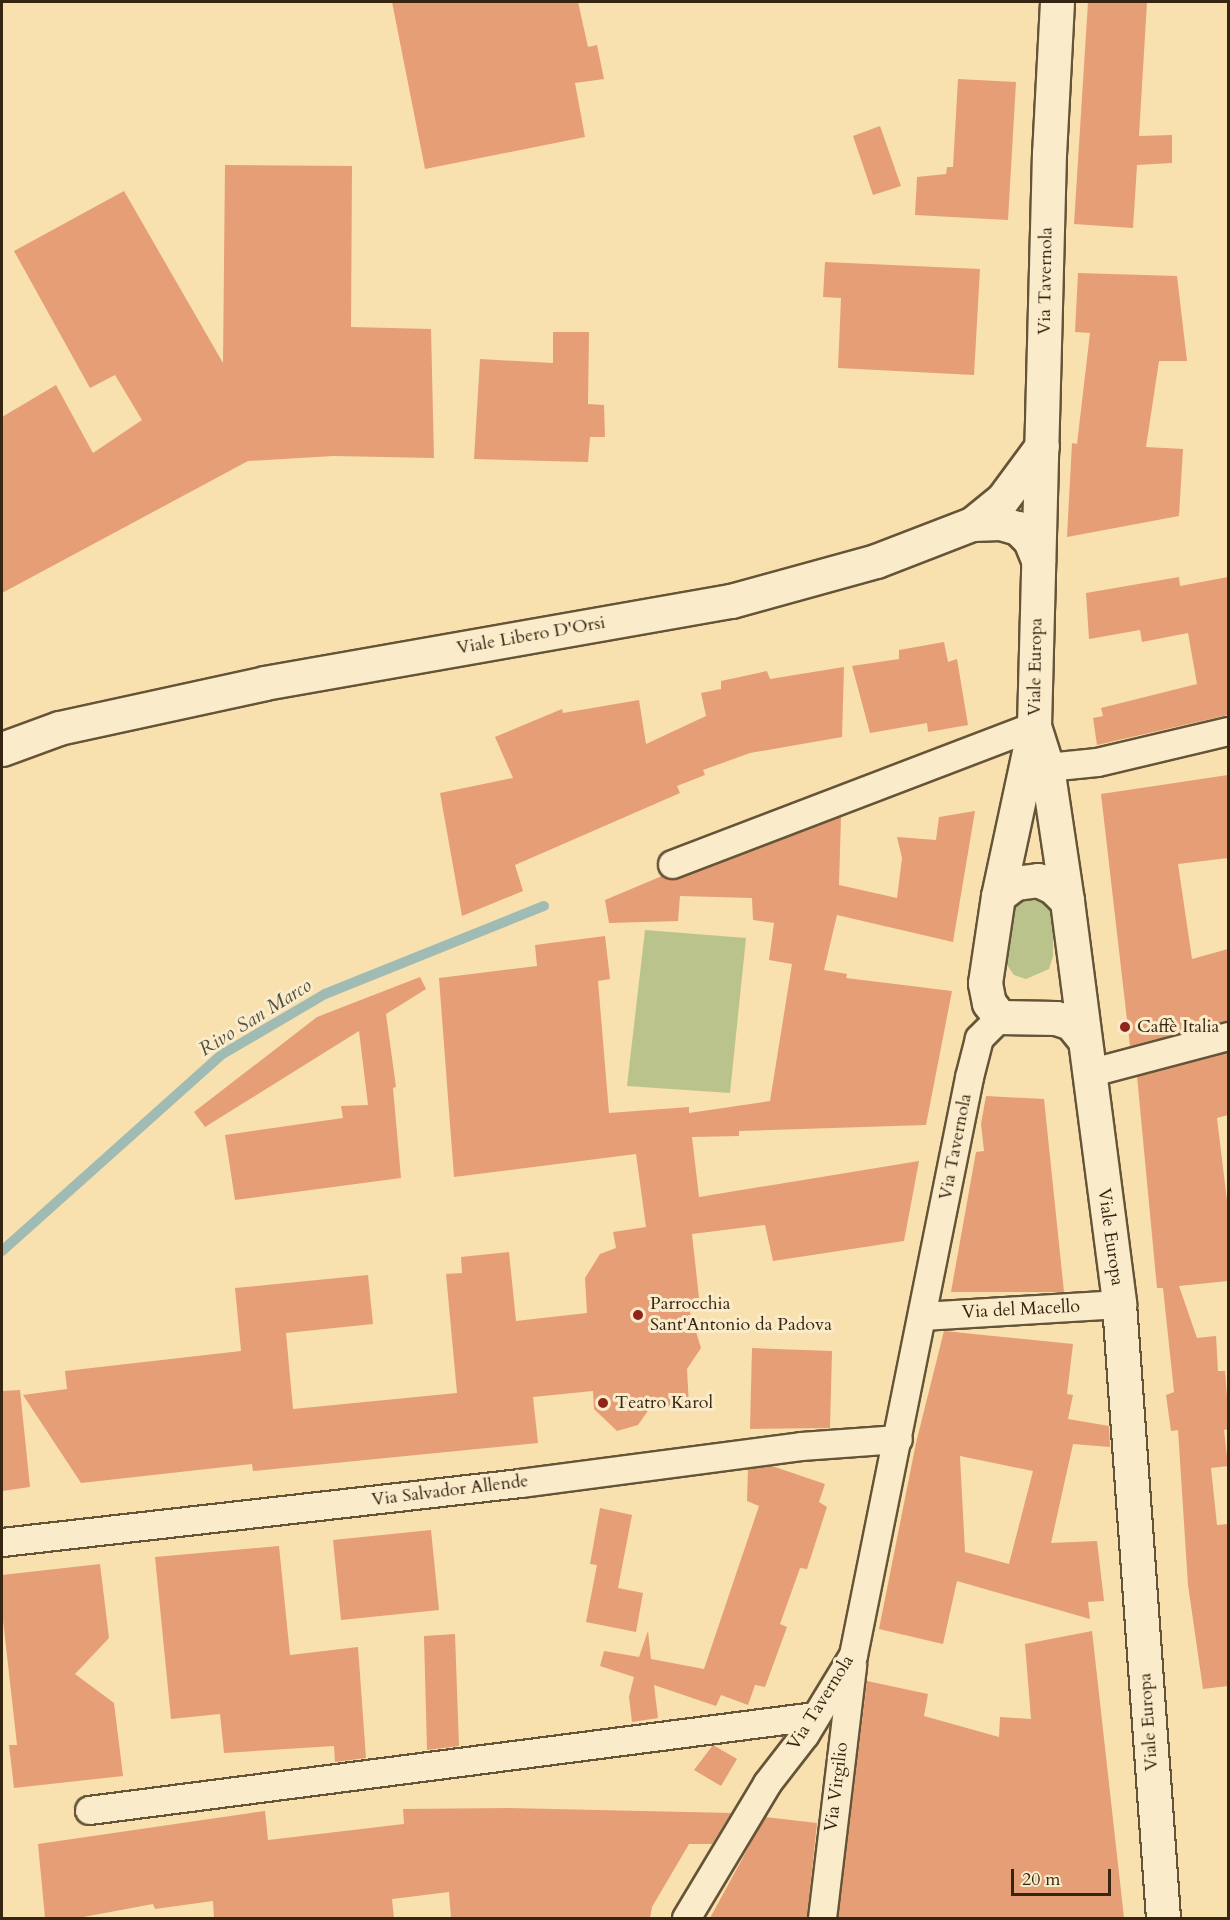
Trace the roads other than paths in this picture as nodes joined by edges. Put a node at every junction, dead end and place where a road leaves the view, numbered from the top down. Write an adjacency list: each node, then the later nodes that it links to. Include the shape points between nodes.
1 (1057, 2): 2 (main road, Via Tavernola)
2 (1042, 446): 3 (main road, via 1002,500); 4 (main road, Via Tavernola)
3 (972, 524): 4 (main road, Viale Libero D'Orsi, via 1000,523 1018,528 1030,540); 7 (main road, Viale Libero D'Orsi, via 876,561 731,601 265,683 59,728)
4 (1038, 560): 5 (main road, Viale Europa)
5 (1034, 726): 8 (main road, Viale Europa); 9 (street); 10 (main road)
6 (1228, 731): 8 (street, via 1097,762)
7 (2, 749)
8 (1047, 767): 11 (main road, Viale Europa)
9 (672, 864)
10 (998, 896): 11 (main road, via 1015,883 1038,880 1053,887); 13 (main road, via 985,983 989,1003)
11 (1067, 901): 12 (main road, Viale Europa)
12 (1077, 988): 14 (main road, via 1067,1010); 16 (main road, Viale Europa)
13 (1000, 1017): 14 (main road); 19 (street, Via Tavernola, via 979,1038)
14 (1056, 1018): 16 (main road, via 1071,1023)
15 (1228, 1036): 17 (street)
16 (1084, 1039): 17 (main road, Viale Europa)
17 (1088, 1073): 18 (main road, Viale Europa)
18 (1119, 1304): 19 (street, Via del Macello); 27 (main road, Viale Europa)
19 (923, 1316): 20 (street, Via Tavernola)
20 (898, 1439): 21 (street, Via Salvador Allende, via 801,1446 520,1483); 22 (street, Via Tavernola)
21 (2, 1542)
22 (853, 1655): 23 (street, Via Tavernola); 26 (street, Via Virgilio)
23 (815, 1716): 24 (street); 25 (street, Via Tavernola, via 767,1783)
24 (89, 1810)
25 (686, 1918)
26 (822, 1918)
27 (1163, 1918)

